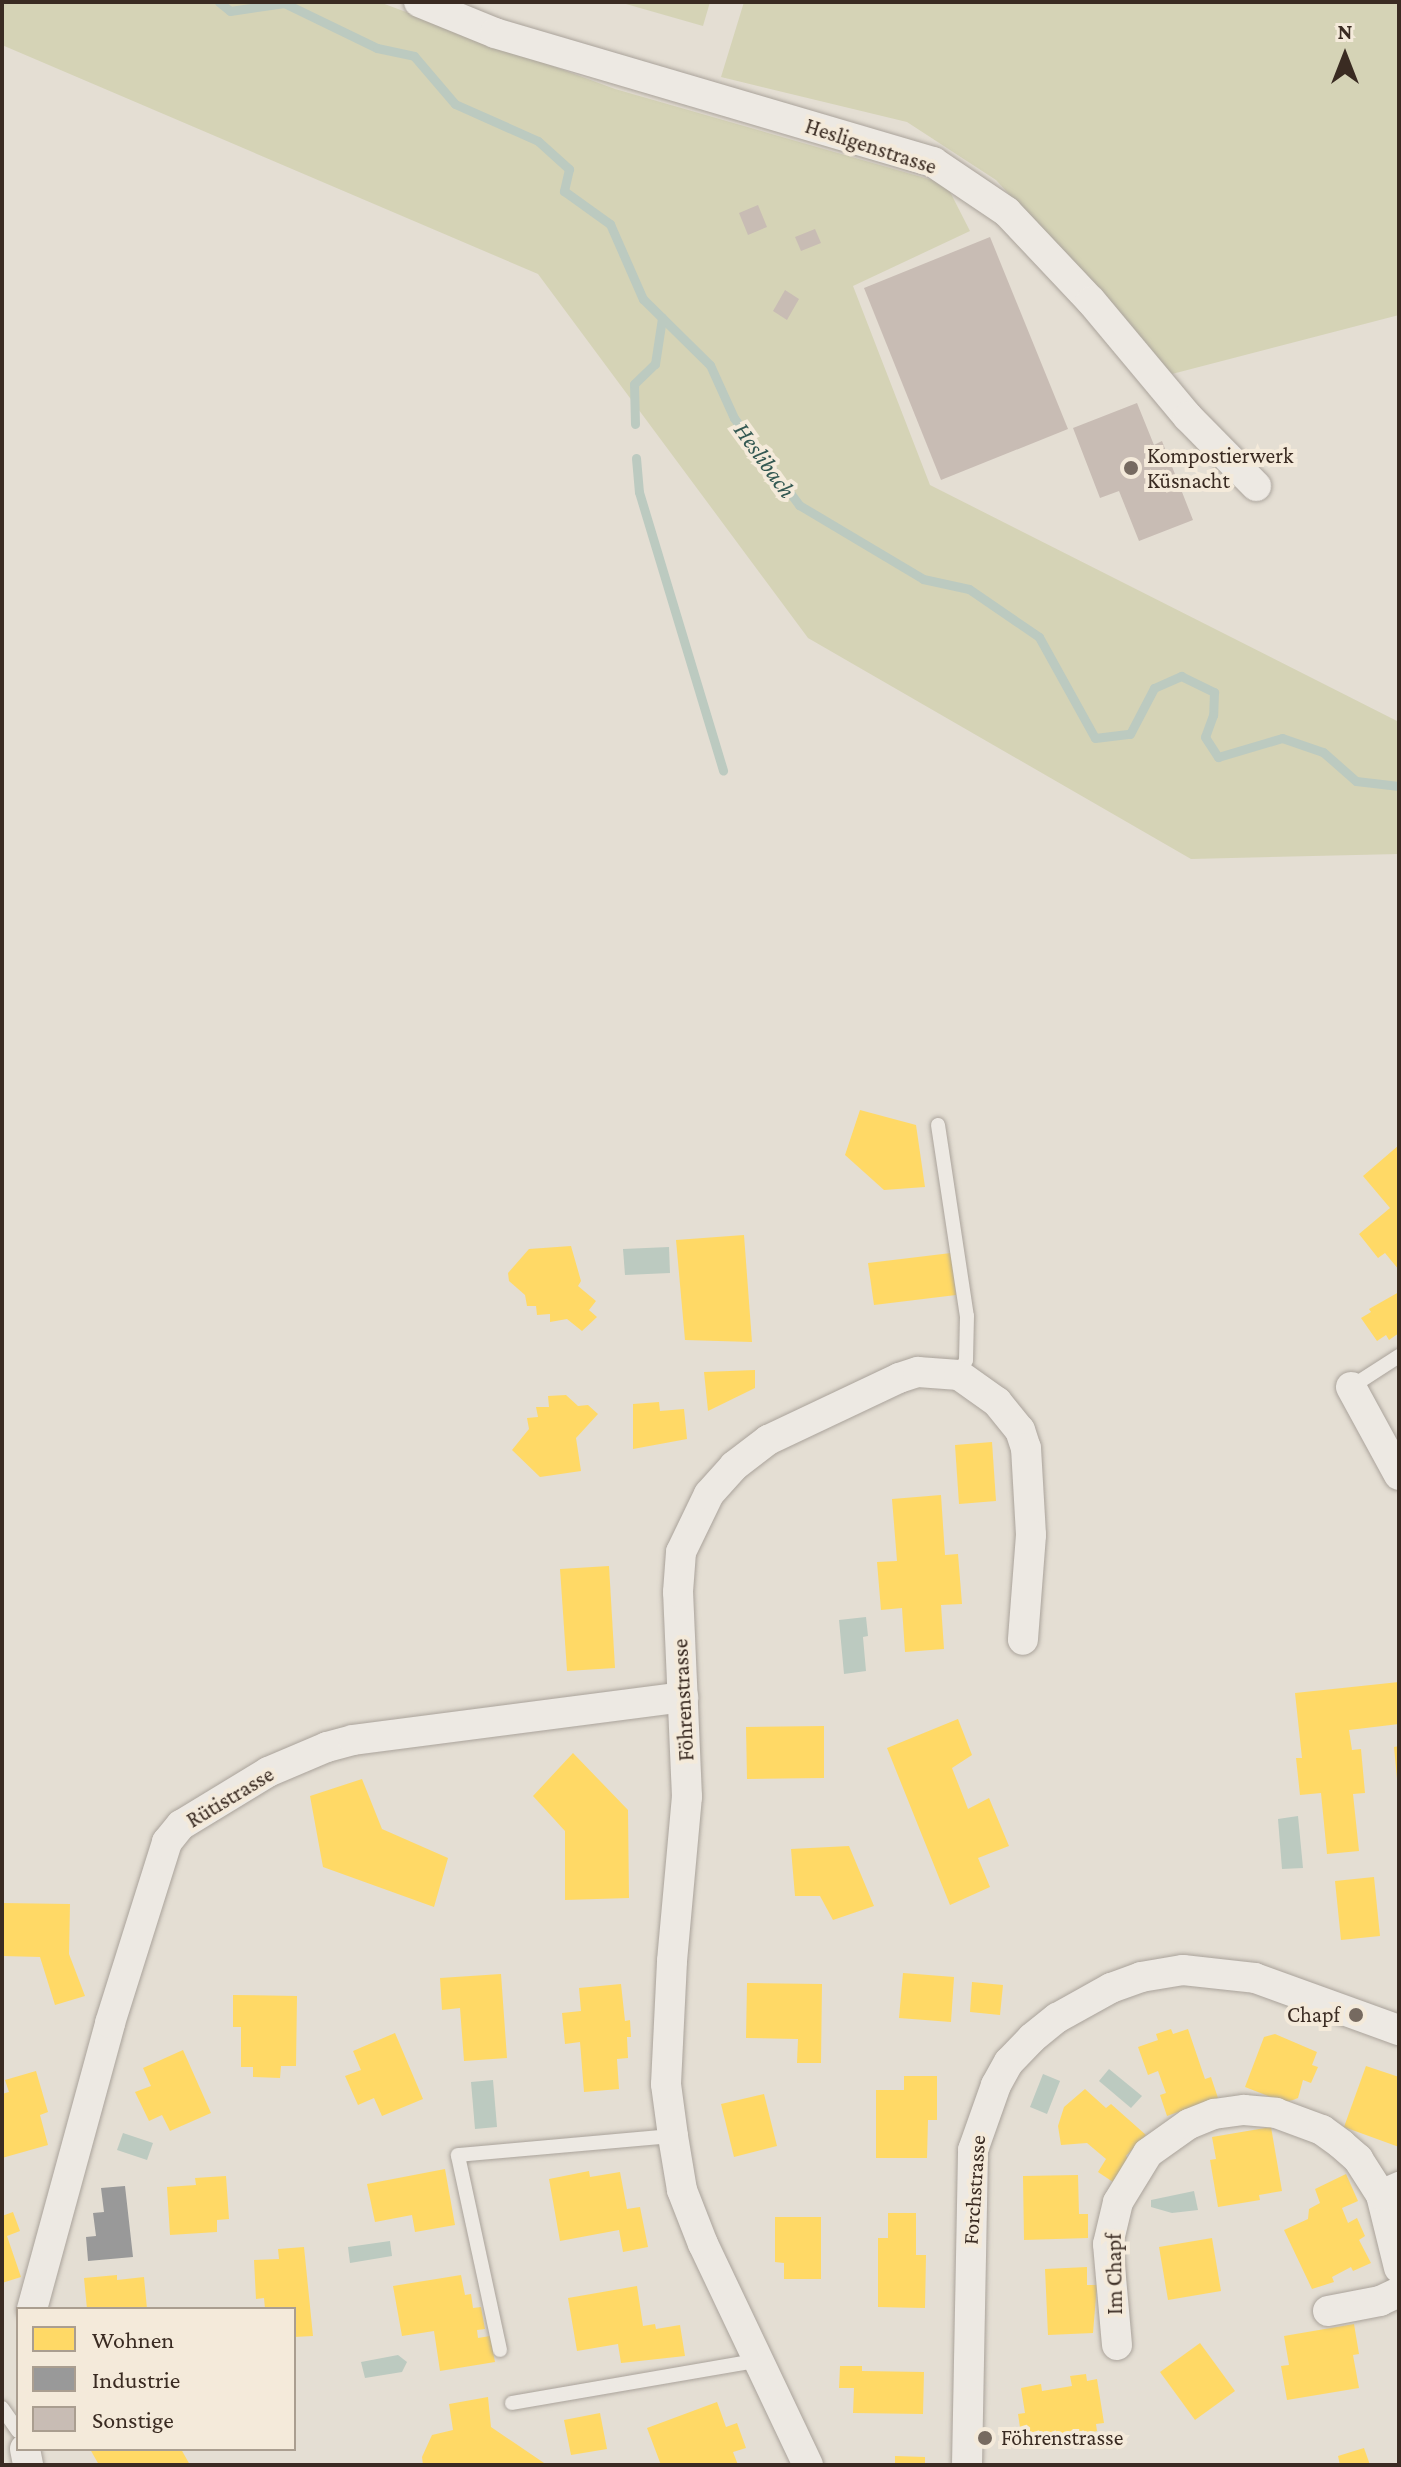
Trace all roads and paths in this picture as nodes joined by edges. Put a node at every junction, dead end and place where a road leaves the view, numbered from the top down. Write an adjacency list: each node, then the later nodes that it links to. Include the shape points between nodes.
1 (419, 2): 2 (street, Hesligenstrasse, via 495,33 933,162 1007,212)
2 (1256, 486)
3 (938, 1125): 5 (lane, via 967,1316 966,1360)
4 (1399, 1356): 6 (lane)
5 (959, 1375): 8 (street, via 997,1402 1020,1430 1026,1448 1031,1535); 9 (street, Föhrenstrasse, via 918,1372 810,1420 768,1440 709,1494 681,1552)
6 (1351, 1387): 7 (street)
7 (1399, 1475)
8 (1023, 1640)
9 (683, 1697): 11 (street, Föhrenstrasse, via 687,1797 666,2084); 15 (street, Rütistrasse, via 387,1734 327,1747 268,1772 181,1825 167,1842 110,2023)
10 (1399, 2030): 24 (street, Forchstrasse, via 1255,1978 1183,1970 1111,1988 1032,2038 996,2085 973,2150)
11 (673, 2136): 18 (lane, via 458,2155); 19 (street, Föhrenstrasse, via 682,2190)
12 (1390, 2191): 13 (street, Im Chapf); 17 (street, Im Chapf, via 1322,2130 1300,2121 1244,2110 1189,2124 1148,2153 1118,2202 1108,2244)
13 (1399, 2268)
14 (1399, 2292): 16 (street)
15 (33, 2307)
16 (1328, 2311)
17 (1117, 2345)
18 (500, 2350)
19 (755, 2361): 20 (lane); 23 (street, Föhrenstrasse)
20 (512, 2403)
21 (2, 2408): 22 (lane)
22 (16, 2428)
23 (808, 2465)
24 (967, 2465)

